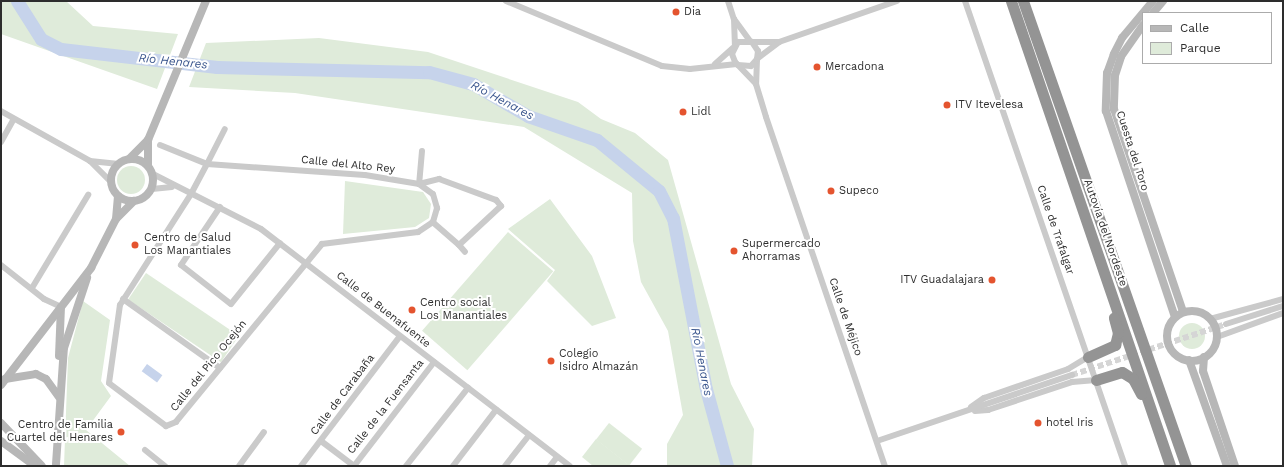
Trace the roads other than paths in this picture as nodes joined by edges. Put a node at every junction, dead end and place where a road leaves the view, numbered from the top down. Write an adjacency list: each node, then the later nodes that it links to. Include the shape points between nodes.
1 (206, 1): 28 (street)
2 (506, 1): 22 (street, via 662,66 690,70)
3 (728, 1): 14 (street)
4 (897, 1): 17 (street)
5 (965, 1): 67 (street, Calle de Trafalgar)
6 (1011, 1): 20 (highway, Autovía del Nordeste)
7 (1023, 1): 19 (highway, Autovía del Nordeste)
8 (1029, 1): 19 (highway)
9 (1153, 1): 11 (street, Cuesta del Toro)
10 (1163, 1): 12 (street)
11 (1144, 12)
12 (1154, 12)
13 (1142, 14): 62 (street, Cuesta del Toro, via 1122,38 1107,73 1106,111)
14 (734, 19): 16 (street); 18 (street)
15 (1142, 26): 60 (street, via 1128,42 1119,63 1115,75 1114,109)
16 (751, 41): 17 (street); 18 (street, via 742,40); 21 (street, via 757,47)
17 (778, 42): 21 (street)
18 (734, 46): 22 (street); 23 (street, via 733,58)
19 (1040, 49): 103 (highway, Autovía del Nordeste)
20 (1028, 53): 67 (highway, via 1042,109 1116,326 1115,345); 85 (highway, Autovía del Nordeste)
21 (758, 59): 23 (street, via 747,67); 24 (street, Calle de Méjico)
22 (715, 64): 23 (street)
23 (738, 64): 24 (street, Calle de Méjico)
24 (756, 84): 84 (street, Calle de Méjico)
25 (1, 111): 26 (street)
26 (14, 118): 29 (street); 33 (street)
27 (225, 128): 35 (street, Calle del Pico Ocejón)
28 (148, 140): 32 (street); 36 (street)
29 (1, 142)
30 (160, 145): 35 (street, Calle del Alto Rey)
31 (422, 151): 39 (street)
32 (129, 159): 34 (street); 36 (street)
33 (90, 160): 34 (street); 38 (street)
34 (119, 164): 38 (street)
35 (207, 164): 39 (street, Calle del Alto Rey, via 365,175); 42 (street, Calle del Pico Ocejón)
36 (148, 166): 37 (street)
37 (153, 174): 40 (street, Calle de Buenafuente); 41 (street)
38 (111, 182): 44 (street)
39 (419, 184): 48 (street, via 429,189 436,202); 50 (street, via 439,179 499,202 500,209)
40 (172, 186): 41 (street); 42 (street, Calle de Buenafuente)
41 (152, 189): 45 (street, via 146,196)
42 (191, 194): 46 (street, Calle de Buenafuente); 56 (street, Calle del Pico Ocejón)
43 (88, 196): 55 (street)
44 (118, 196): 45 (street); 47 (street)
45 (134, 201): 47 (street)
46 (220, 207): 49 (street, Calle de Buenafuente); 49 (street, via 181,265 231,304)
47 (116, 218): 54 (street)
48 (433, 222): 50 (street); 52 (street, via 418,232 325,243)
49 (280, 243): 52 (street, Calle de Buenafuente)
50 (459, 244): 51 (street)
51 (466, 252)
52 (306, 263): 65 (street, Calle de Buenafuente); 71 (street, Calle del Pico Ocejón)
53 (1, 265): 55 (street)
54 (91, 268): 59 (street); 76 (street, via 68,333)
55 (32, 288): 59 (street)
56 (123, 299): 71 (street); 71 (street, Calle del Pico Ocejón, via 110,383 161,423 175,423)
57 (1283, 299): 63 (street)
58 (1283, 306): 64 (street)
59 (60, 307): 74 (street); 76 (street)
60 (1183, 312): 62 (street); 63 (street, via 1198,312)
61 (1283, 313): 66 (street)
62 (1175, 317): 69 (street, via 1168,331 1170,347)
63 (1210, 319): 66 (street)
64 (1226, 324)
65 (400, 336): 70 (street, Calle de Buenafuente); 82 (street, Calle de Carabaña)
66 (1217, 337): 68 (street)
67 (1088, 357): 73 (street, Calle de Trafalgar); 78 (street, via 1068,369 984,398)
68 (1204, 357): 69 (street); 105 (street, via 1203,371)
69 (1189, 360): 104 (street)
70 (434, 362): 75 (street, Calle de Buenafuente); 94 (street, Calle de la Fuensanta)
71 (220, 368)
72 (1072, 375): 78 (street)
73 (1096, 380): 78 (street, via 1072,382 988,410); 85 (highway, via 1117,372 1129,375); 101 (street, Calle de Trafalgar)
74 (2, 383): 76 (street, via 36,374 46,380)
75 (468, 388): 77 (street, Calle de Buenafuente); 95 (street)
76 (59, 397): 88 (street)
77 (496, 410): 81 (street, Calle de Buenafuente); 96 (street)
78 (965, 412): 84 (street)
79 (1, 423): 90 (street)
80 (264, 432): 92 (street)
81 (529, 435): 87 (street, Calle de Buenafuente); 97 (street)
82 (321, 440): 93 (street, Calle de Carabaña); 94 (street)
83 (1, 441): 89 (street)
84 (877, 441): 100 (street, Calle de Méjico)
85 (1163, 446): 102 (highway, Autovía del Nordeste)
86 (145, 450): 91 (street)
87 (557, 457): 98 (street); 99 (street, Calle de Buenafuente)
88 (56, 464)
89 (35, 466)
90 (42, 466)
91 (165, 466)
92 (239, 466)
93 (301, 466)
94 (354, 466)
95 (406, 466)
96 (453, 466)
97 (505, 466)
98 (550, 466)
99 (570, 466)
100 (885, 466)
101 (1125, 466)
102 (1170, 466)
103 (1186, 466)
104 (1227, 466)
105 (1235, 466)

